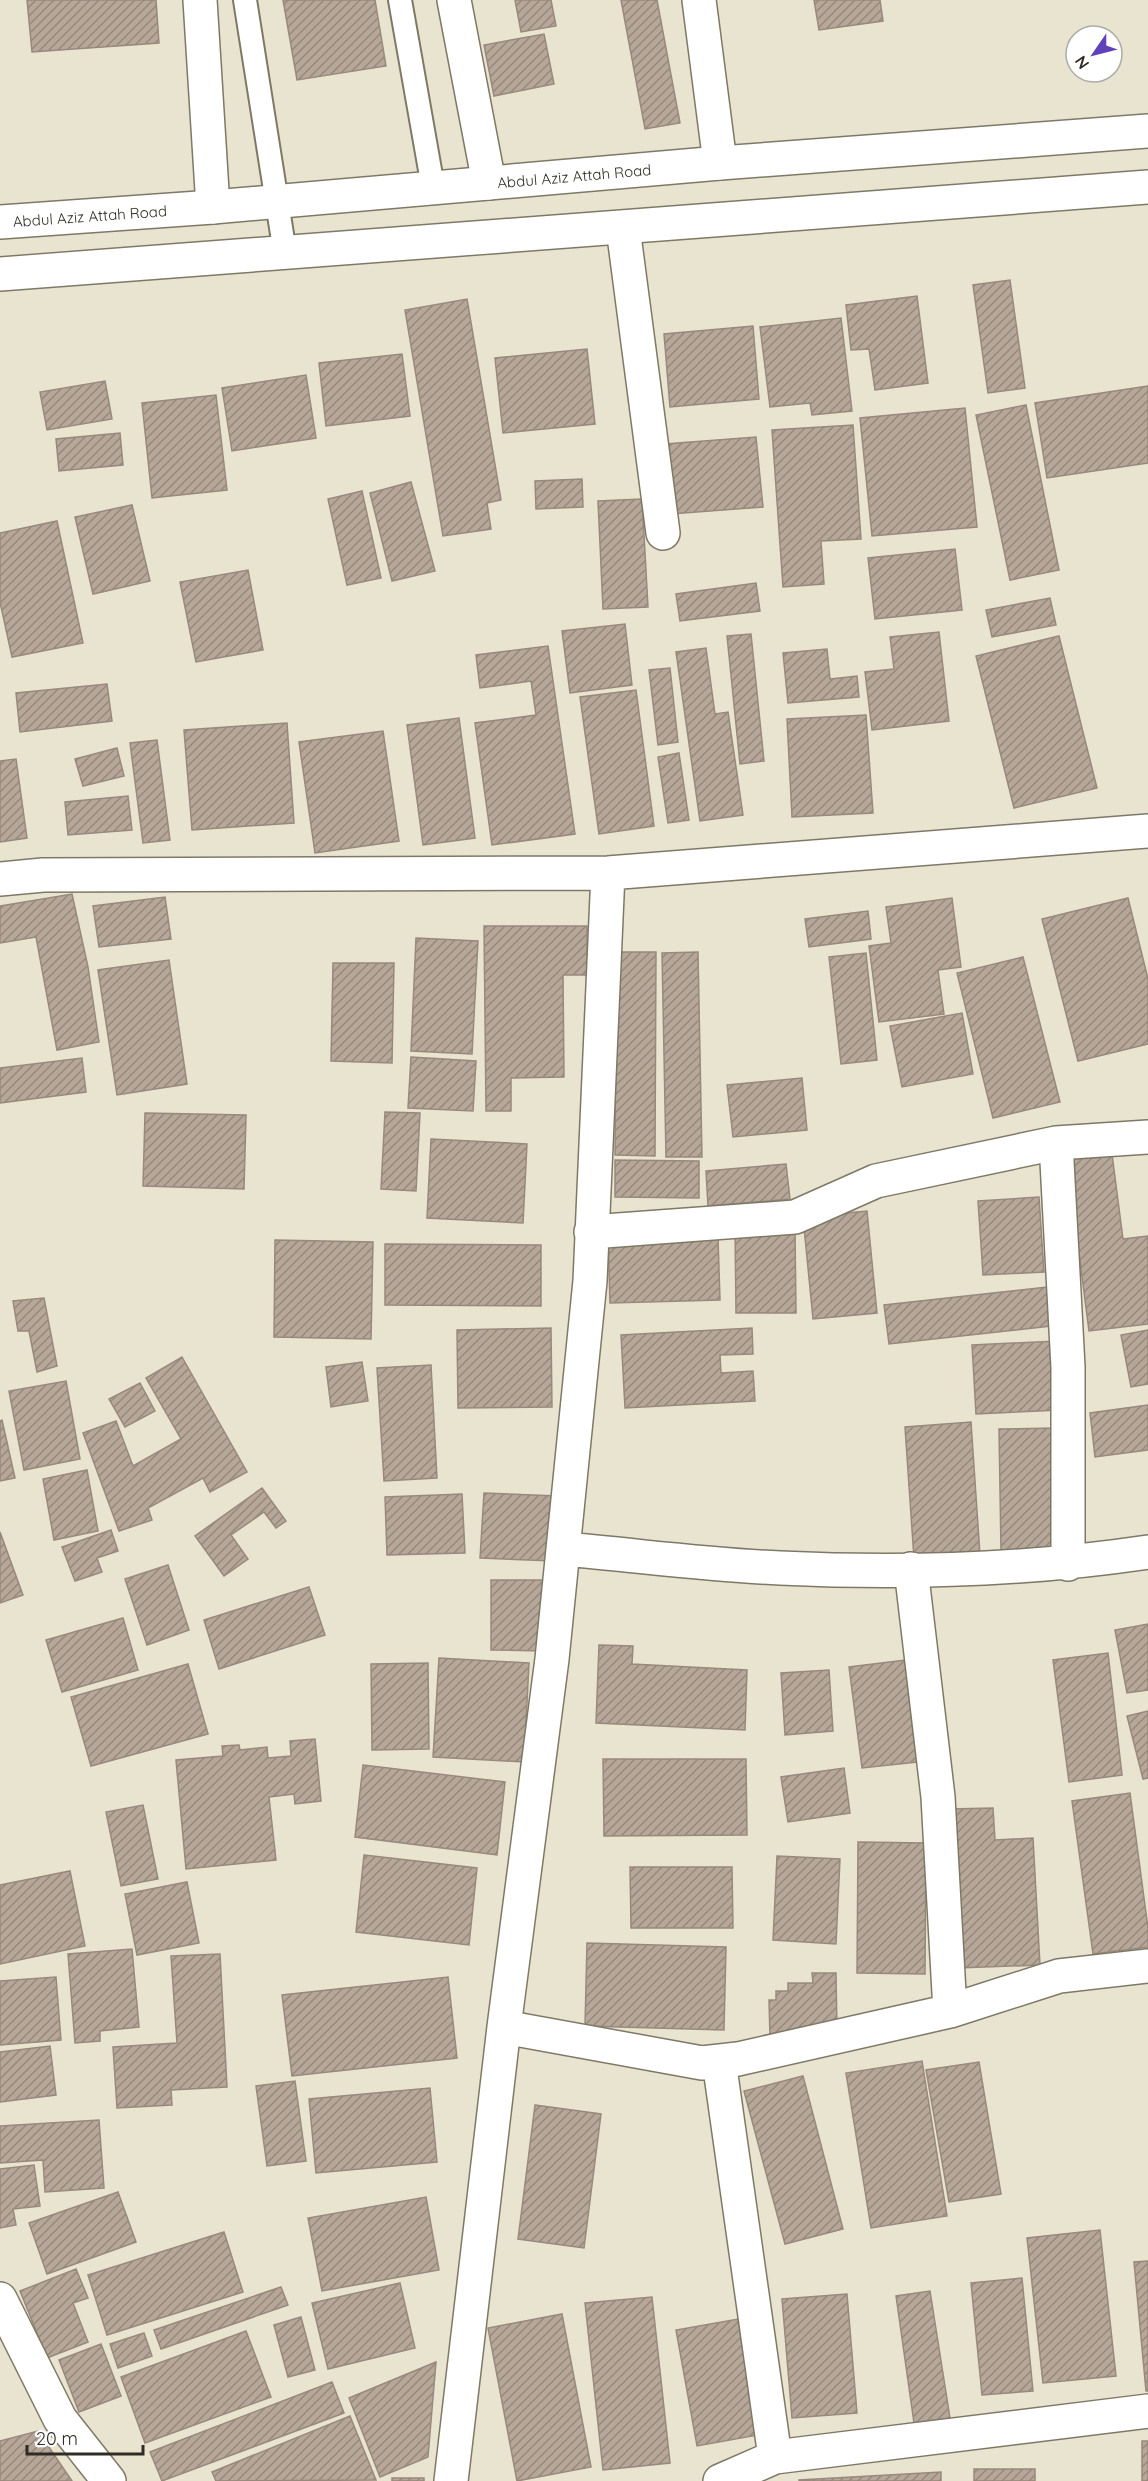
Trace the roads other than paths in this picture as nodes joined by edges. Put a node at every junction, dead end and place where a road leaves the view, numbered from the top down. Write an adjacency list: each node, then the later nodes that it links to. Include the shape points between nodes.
1 (200, 0): 12 (main road)
2 (245, 0): 11 (lane)
3 (400, 0): 10 (lane)
4 (454, 0): 8 (main road)
5 (699, 0): 7 (main road)
6 (1148, 131): 7 (main road, Abdul Aziz Attah Road)
7 (720, 163): 8 (main road, Abdul Aziz Attah Road)
8 (489, 183): 10 (main road, Abdul Aziz Attah Road)
9 (1148, 187): 14 (main road)
10 (433, 188): 11 (main road, Abdul Aziz Attah Road)
11 (279, 201): 12 (main road, Abdul Aziz Attah Road); 15 (lane)
12 (213, 207): 13 (main road, Abdul Aziz Attah Road)
13 (0, 222)
14 (623, 228): 15 (main road); 17 (main road)
15 (285, 253): 16 (main road)
16 (0, 274)
17 (663, 533)
18 (1148, 831): 19 (main road)
19 (608, 873): 20 (main road, via 43,874); 23 (main road)
20 (0, 879)
21 (1148, 1137): 22 (main road)
22 (1056, 1143): 23 (main road, via 876,1181 795,1217); 26 (main road, via 1068,1367)
23 (591, 1233): 24 (main road, via 590,1281)
24 (563, 1549): 27 (main road, via 780,1569); 30 (main road)
25 (1148, 1552): 26 (main road)
26 (1068, 1564): 27 (main road)
27 (911, 1569): 29 (main road, via 938,1797)
28 (1148, 1966): 29 (main road, via 1059,1976)
29 (950, 2011): 31 (main road)
30 (504, 2027): 31 (main road, via 702,2063); 35 (main road)
31 (718, 2061): 34 (main road)
32 (0, 2299): 36 (main road, via 60,2419)
33 (1148, 2411): 34 (main road)
34 (775, 2457): 37 (main road)
35 (454, 2480)
36 (109, 2481)
37 (720, 2481)

